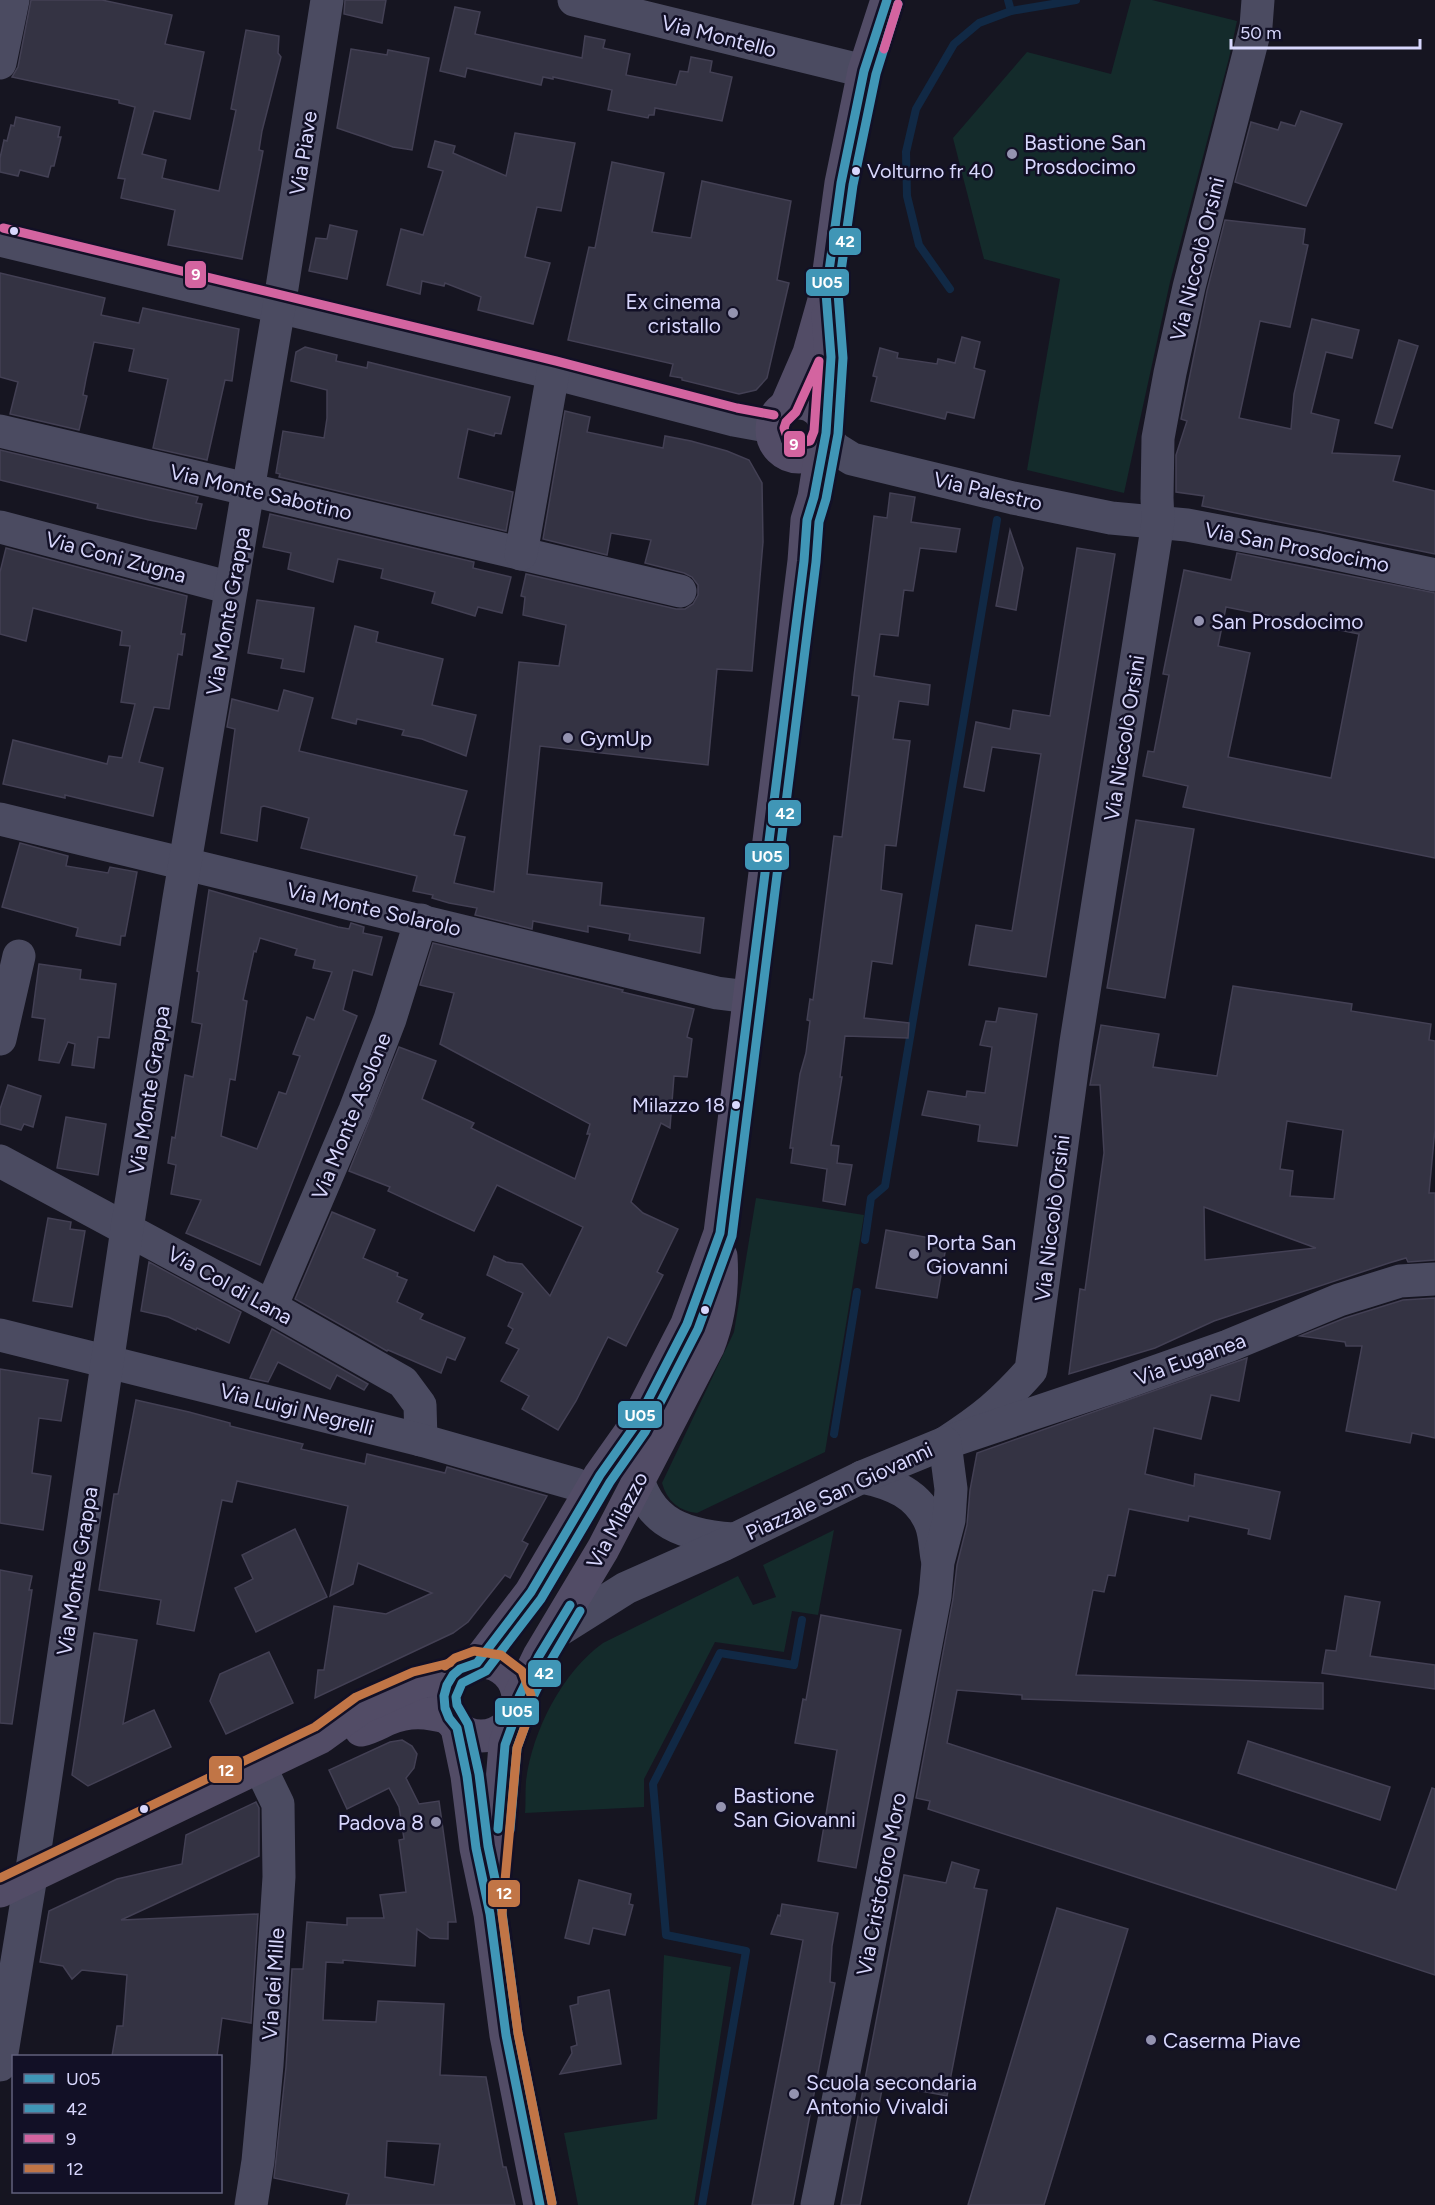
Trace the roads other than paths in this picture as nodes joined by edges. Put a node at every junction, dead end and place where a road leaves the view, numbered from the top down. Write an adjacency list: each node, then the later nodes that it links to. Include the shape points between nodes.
1 (13, 0): 6 (street)
2 (327, 0): 10 (street, Via Piave)
3 (574, 0): 7 (street, Via Montello)
4 (887, 0): 7 (main road)
5 (1258, 0): 17 (street, Via Niccolò Orsini, via 1256,26 1170,373 1158,438)
6 (1, 53)
7 (864, 71): 9 (main road, via 841,183)
8 (0, 240): 10 (street, Via Palestro)
9 (826, 292): 12 (main road, via 809,353); 14 (main road, Via Milazzo, via 831,357)
10 (279, 307): 11 (street, Via Palestro); 15 (street, Via Monte Grappa)
11 (553, 373): 12 (street, Via Palestro, via 694,411); 19 (street)
12 (780, 428): 14 (main road, Via Palestro, via 799,457 816,452); 14 (main road, Via Palestro, via 795,403 806,403 822,414); 16 (main road, Via Milazzo)
13 (0, 431): 15 (street, Via Monte Sabotino)
14 (824, 436): 16 (main road, Via Milazzo); 17 (street, Via Palestro, via 852,459 1111,518)
15 (249, 489): 19 (street, Via Monte Sabotino); 21 (street, Via Monte Grappa)
16 (807, 520): 27 (main road, Via Milazzo)
17 (1158, 522): 20 (street, Via San Prosdocimo); 38 (street, Via Niccolò Orsini, via 1074,1053 1031,1370 982,1420)
18 (0, 527): 21 (street, Via Coni Zugna)
19 (521, 554): 22 (street, Via Monte Sabotino)
20 (1435, 575)
21 (231, 588): 24 (street, Via Monte Grappa)
22 (680, 591)
23 (0, 819): 24 (street, Via Monte Solarolo)
24 (185, 864): 25 (street, Via Monte Solarolo); 30 (street, Via Monte Grappa)
25 (421, 920): 27 (street, Via Monte Solarolo); 33 (street, Via Monte Asolone, via 390,1019 355,1110)
26 (19, 956): 28 (street)
27 (748, 997): 31 (main road, Via Milazzo)
28 (0, 1039)
29 (0, 1161): 30 (street, Via Col di Lana)
30 (127, 1229): 33 (street, Via Col di Lana); 35 (street, Via Monte Grappa)
31 (720, 1233): 36 (main road, Via Milazzo, via 687,1324); 40 (main road, Via Milazzo, via 723,1278 716,1328)
32 (1435, 1279): 38 (street, Via Euganea, via 1400,1281 1340,1300 1218,1350)
33 (271, 1308): 37 (street, Via Col di Lana, via 403,1382 420,1405)
34 (0, 1335): 35 (street, Via Luigi Negrelli)
35 (109, 1362): 37 (street, Via Luigi Negrelli); 50 (street, Via Monte Grappa)
36 (634, 1427): 40 (street, Piazzale San Giovanni, via 632,1451); 41 (main road, Via Milazzo)
37 (421, 1440): 41 (street, Via Luigi Negrelli)
38 (945, 1443): 39 (street, Piazzale San Giovanni); 43 (street, Via Cristoforo Moro, via 951,1489 949,1520)
39 (862, 1477): 42 (street, Piazzale San Giovanni); 43 (street, Via Cristoforo Moro, via 886,1481 908,1494 920,1507 932,1526)
40 (638, 1482): 42 (street, Piazzale San Giovanni, via 650,1506 669,1525 699,1535); 44 (main road, Via Milazzo)
41 (591, 1492): 45 (main road, Via Milazzo, via 531,1592)
42 (733, 1539): 44 (street, Piazzale San Giovanni, via 626,1587)
43 (938, 1562): 56 (street, Via Cristoforo Moro, via 935,1596)
44 (553, 1634): 46 (main road, Piazzale San Giovanni)
45 (465, 1669): 46 (main road, via 487,1663 505,1671 517,1687); 47 (main road, via 447,1685 444,1696); 48 (main road, via 417,1683 361,1708)
46 (516, 1708): 47 (main road, via 505,1728 487,1736 468,1734); 52 (main road, Piazzale San Giovanni, via 505,1745)
47 (453, 1723): 48 (main road, via 419,1711 372,1728); 52 (main road, via 467,1776)
48 (321, 1737): 49 (main road)
49 (260, 1767): 50 (main road); 54 (street, Via dei Mille, via 278,1804 279,1877 267,2066)
50 (31, 1876): 51 (main road); 53 (street, Via Monte Grappa)
51 (0, 1891)
52 (490, 1914): 55 (main road, via 506,2035)
53 (0, 2065)
54 (251, 2205)
55 (540, 2205)
56 (817, 2205)

